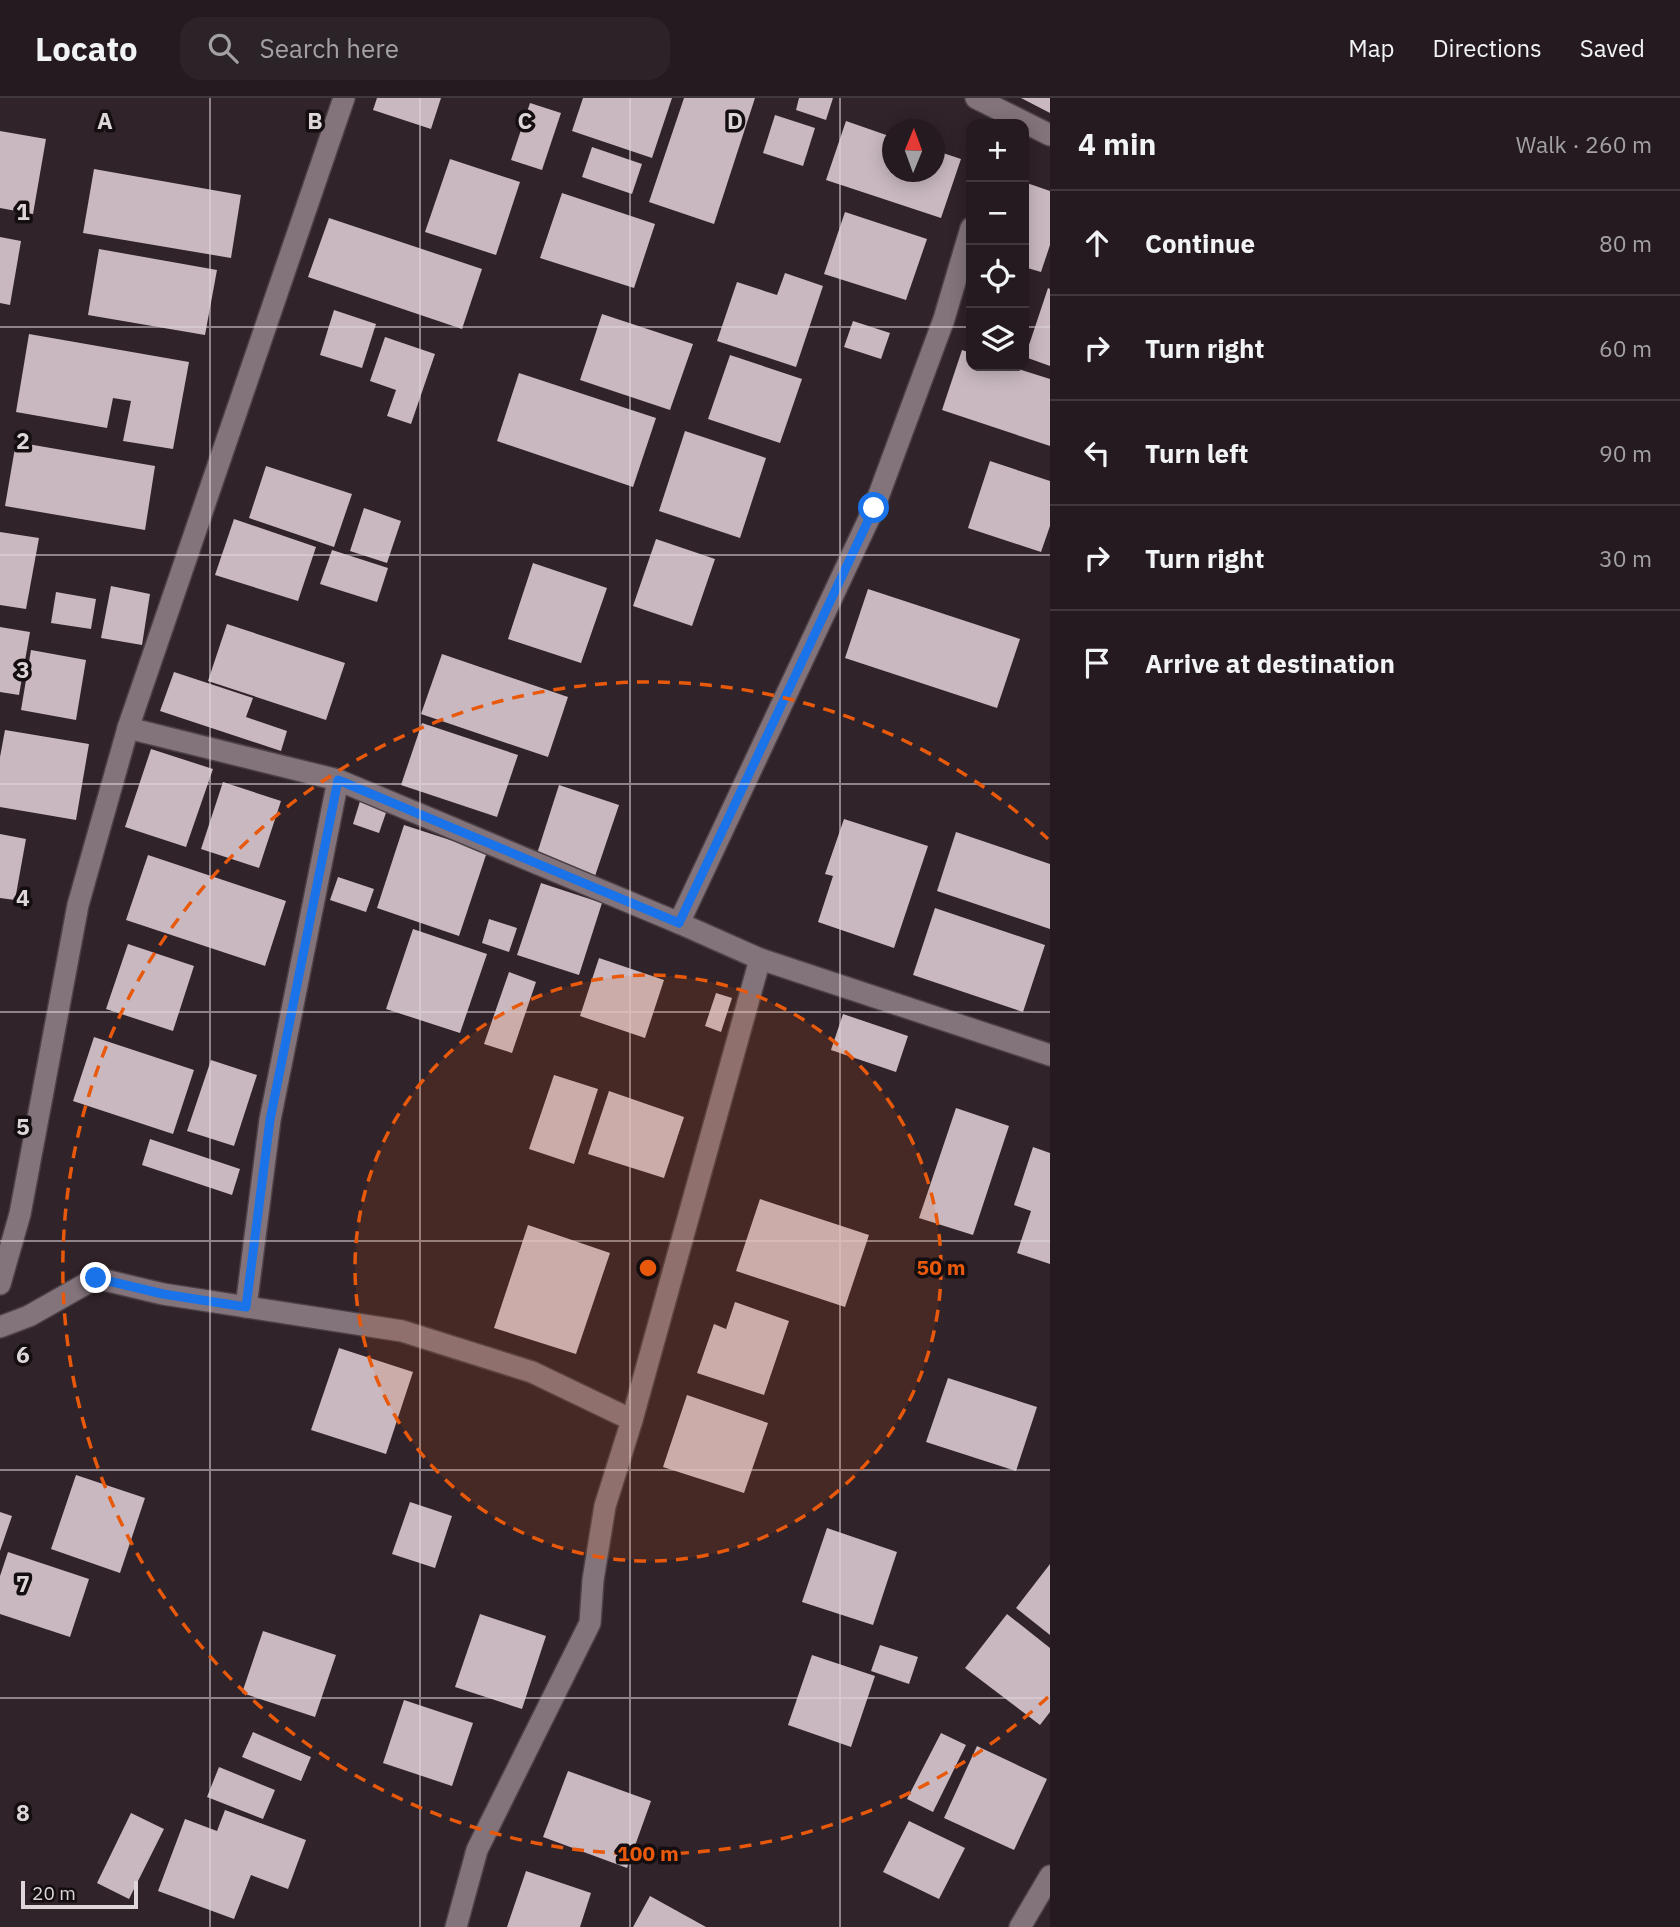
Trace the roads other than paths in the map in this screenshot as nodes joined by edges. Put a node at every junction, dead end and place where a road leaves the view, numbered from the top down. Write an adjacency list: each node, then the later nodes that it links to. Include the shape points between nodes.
1 (344, 98): 7 (street)
2 (976, 98): 3 (street)
3 (1004, 119)
4 (1029, 128): 5 (street)
5 (1050, 135)
6 (966, 245): 9 (street, via 944,319 874,508)
7 (128, 728): 8 (street); 12 (street, via 78,905 20,1214)
8 (338, 780): 9 (street); 13 (street, via 270,1120)
9 (679, 923): 10 (street)
10 (760, 958): 11 (street); 15 (street)
11 (1050, 1055)
12 (0, 1284)
13 (246, 1307): 14 (street, via 96,1278 29,1316); 15 (street, via 402,1331 532,1372)
14 (0, 1326)
15 (632, 1420): 18 (street, via 605,1506 590,1623 478,1850)
16 (1050, 1876): 17 (street)
17 (1042, 1908): 19 (street)
18 (456, 1927)
19 (1020, 1927)

